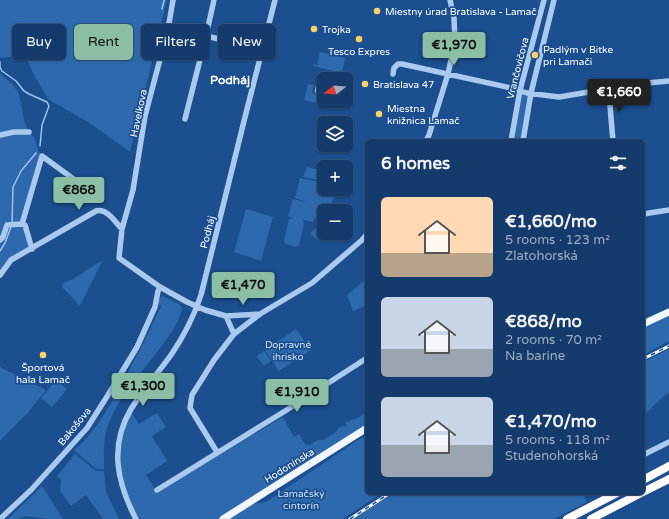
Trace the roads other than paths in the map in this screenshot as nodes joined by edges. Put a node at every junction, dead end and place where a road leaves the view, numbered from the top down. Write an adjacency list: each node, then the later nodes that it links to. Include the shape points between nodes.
1 (174, 0): 7 (street, Havelkova)
2 (214, 0): 8 (street)
3 (275, 0): 9 (street, Podháj)
4 (450, 0): 14 (street, via 455,41)
5 (544, 0): 17 (street, Vrančovičova)
6 (554, 0): 18 (street, Vrančovičova)
7 (169, 24)
8 (209, 24)
9 (269, 24)
10 (160, 60): 30 (street, Havelkova, via 145,116 133,190)
11 (200, 60): 19 (street)
12 (260, 60): 36 (street, Podháj)
13 (393, 74): 14 (street, via 394,68 402,64)
14 (448, 74): 17 (street); 22 (street)
15 (669, 81): 16 (street)
16 (607, 89): 18 (street, via 559,97); 25 (street)
17 (520, 90): 18 (street); 23 (street, Vrančovičova)
18 (531, 93): 24 (street, Vrančovičova)
19 (185, 119)
20 (29, 132): 21 (street)
21 (0, 135)
22 (427, 139)
23 (511, 139)
24 (523, 139)
25 (613, 139)
26 (94, 194): 29 (street, via 42,156)
27 (669, 210): 28 (street)
28 (645, 214)
29 (22, 224): 32 (street, via 8,225); 33 (street, via 25,225)
30 (122, 229): 33 (street, via 104,210 100,210); 35 (street, Havelkova, via 119,258)
31 (365, 236): 38 (street, via 312,283)
32 (0, 240)
33 (32, 249): 34 (street, via 11,260)
34 (0, 275)
35 (160, 287): 36 (street); 55 (street, Bakošova, via 137,347 87,428 35,486)
36 (197, 307): 39 (street); 54 (street, Podháj, via 175,348 136,401 121,430 118,466)
37 (669, 312): 40 (main road)
38 (260, 314): 39 (street); 41 (street)
39 (226, 316): 41 (street)
40 (645, 323)
41 (234, 334): 45 (street, via 192,395 190,408)
42 (365, 359): 45 (street)
43 (365, 429): 59 (main road, Hodonínska)
44 (669, 442): 46 (street)
45 (216, 452): 50 (street)
46 (645, 455)
47 (669, 466): 48 (highway)
48 (645, 479)
49 (669, 479): 51 (highway)
50 (157, 490)
51 (645, 491)
52 (613, 495): 60 (highway)
53 (638, 495): 61 (highway)
54 (128, 504): 56 (street); 57 (street, Podháj); 58 (street)
55 (0, 519)
56 (132, 519)
57 (136, 519)
58 (141, 519)
59 (223, 519)
60 (567, 519)
61 (591, 519)

